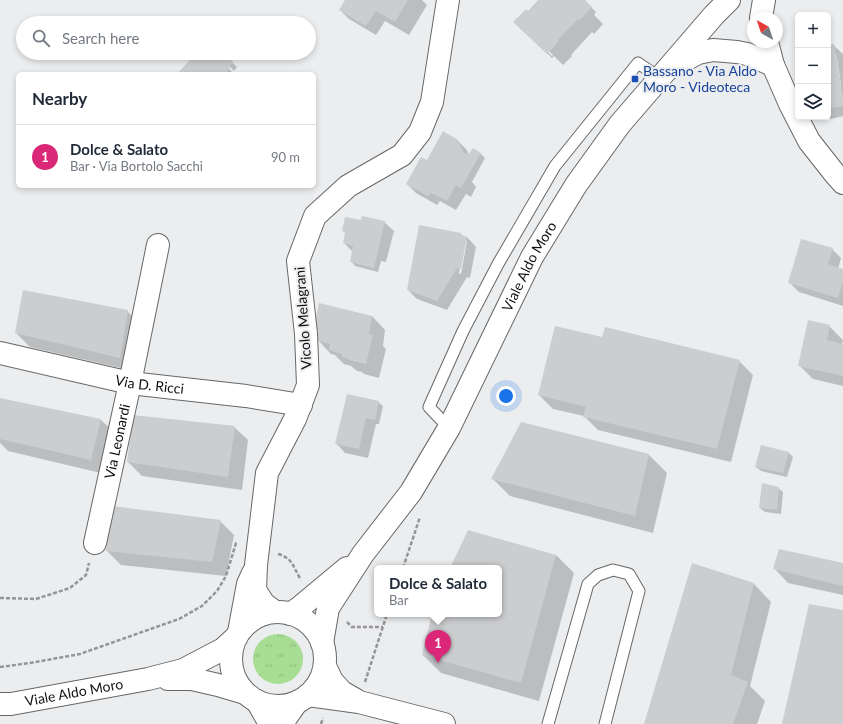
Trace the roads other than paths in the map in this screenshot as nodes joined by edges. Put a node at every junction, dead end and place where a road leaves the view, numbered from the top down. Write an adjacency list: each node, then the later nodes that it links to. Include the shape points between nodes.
1 (448, 0): 12 (street, Vicolo Melagrani, via 432,102 420,132 402,156 348,186 315,216 298,261 306,334 308,386)
2 (764, 0): 4 (street)
3 (721, 5): 7 (street, Viale Aldo Moro)
4 (762, 12)
5 (768, 48): 6 (street)
6 (773, 66): 7 (street, via 747,54 713,50 698,53); 8 (street, via 809,140)
7 (664, 73): 13 (street, Viale Aldo Moro, via 620,124 580,179 532,257); 13 (lane, via 638,63 555,166 466,324 429,407)
8 (843, 183)
9 (158, 245): 11 (street, Via Leonardi)
10 (0, 353): 11 (street, Via D. Ricci)
11 (130, 383): 12 (street, Via D. Ricci); 14 (street, Via Leonardi)
12 (301, 405): 16 (street, Vicolo Melagrani, via 267,473)
13 (450, 428): 15 (street, Viale Aldo Moro, via 411,492)
14 (95, 544)
15 (363, 554): 17 (street, Viale Aldo Moro, via 299,608); 19 (street, Viale Aldo Moro, via 328,608)
16 (257, 556): 17 (street, Vicolo Melagrani, via 255,590 264,604); 18 (street, Vicolo Melagrani)
17 (283, 613): 18 (street, Viale Aldo Moro, via 262,615 249,622); 19 (street, Viale Aldo Moro, via 304,620 315,630)
18 (237, 635): 21 (street, Viale Aldo Moro, via 223,649 183,670); 22 (street, via 232,650 233,673 238,684)
19 (322, 643): 20 (street, Viale Aldo Moro)
20 (325, 666): 23 (street, Viale Aldo Moro, via 316,687); 24 (street, via 332,681 342,692)
21 (148, 679): 22 (street, Viale Aldo Moro, via 192,679); 25 (street, Viale Aldo Moro)
22 (251, 697): 23 (street, Viale Aldo Moro, via 266,705 276,706 287,705); 26 (street)
23 (302, 698): 24 (street); 27 (street, via 285,719)
24 (359, 702): 28 (street)
25 (0, 704)
26 (270, 724)
27 (284, 724)
28 (444, 724)
29 (548, 724): 30 (lane, via 588,584 598,575 613,570 629,574 639,591)
30 (605, 724)

